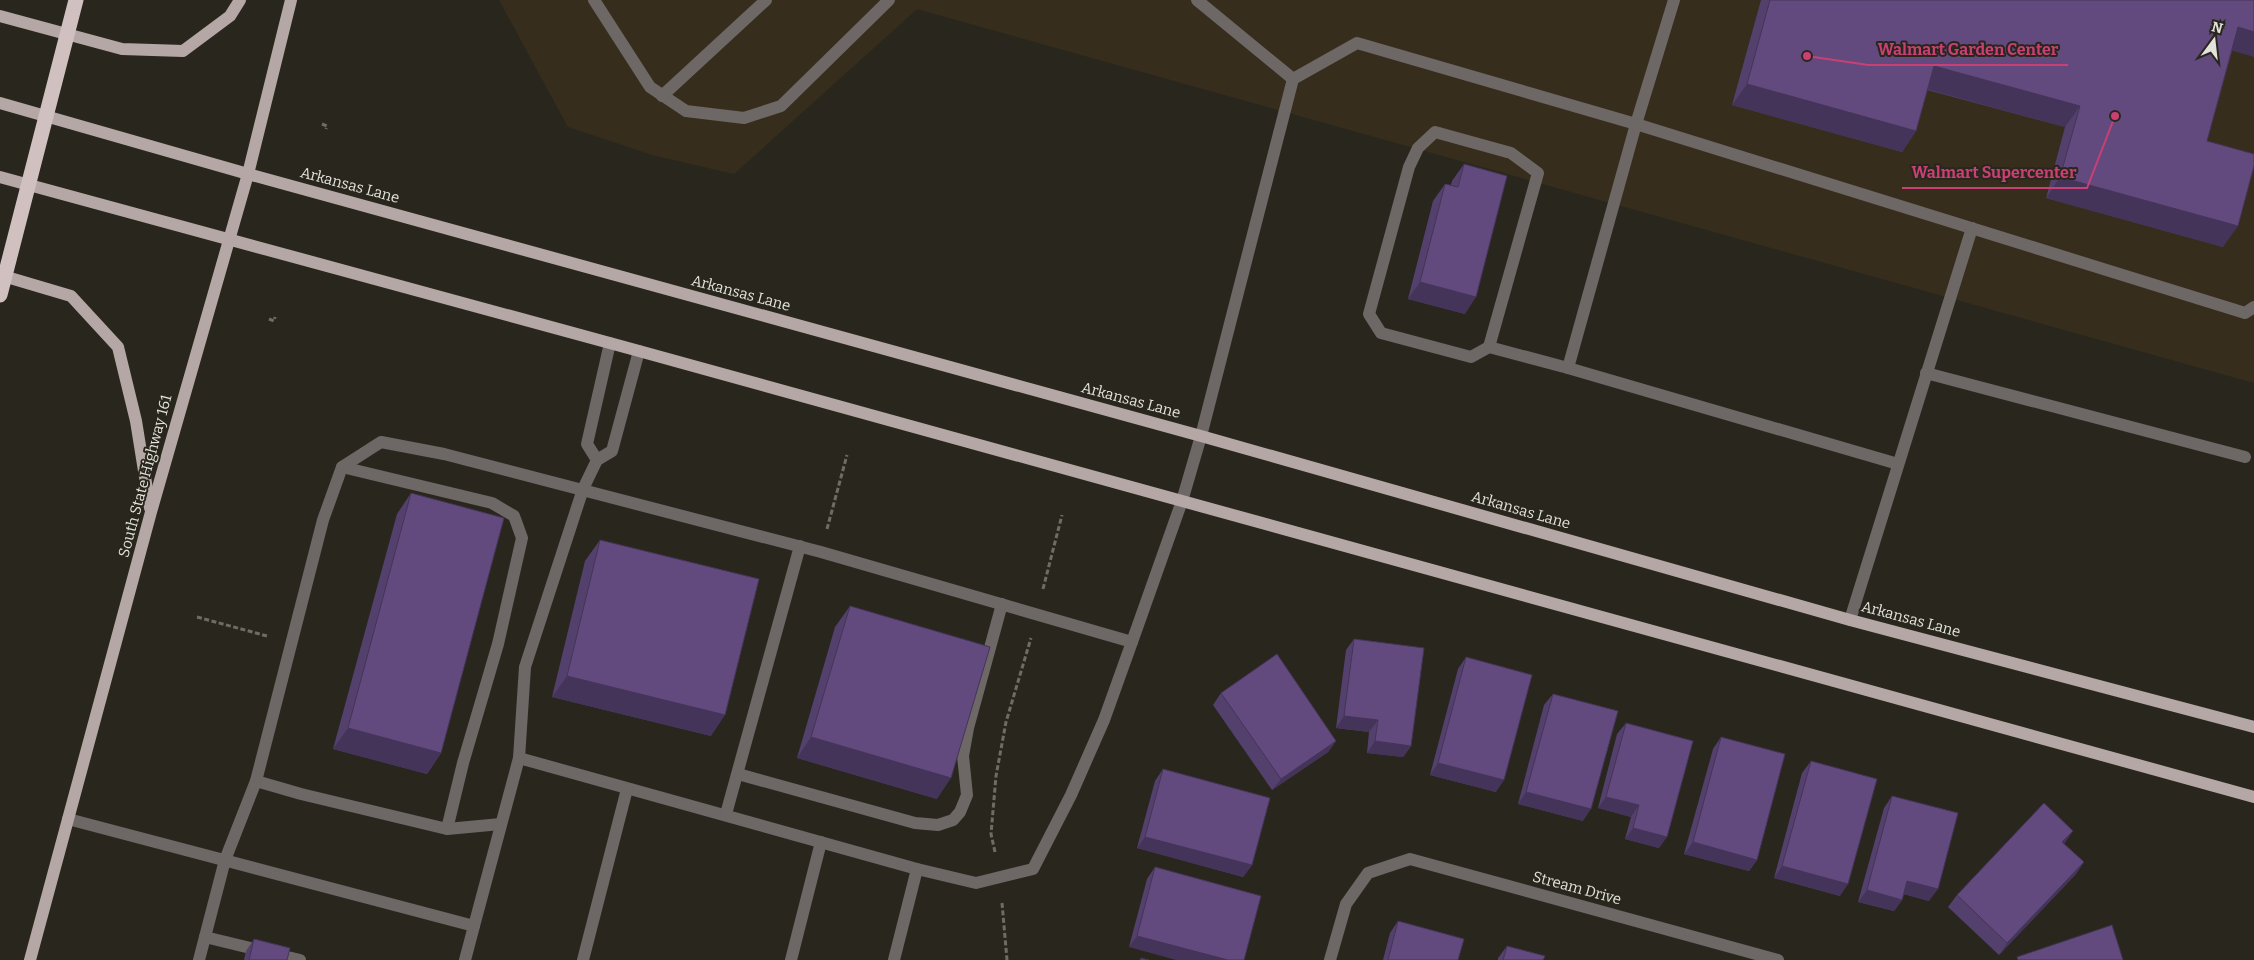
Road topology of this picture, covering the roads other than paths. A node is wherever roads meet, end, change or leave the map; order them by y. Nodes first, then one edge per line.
1 (76, 0) edge
2 (240, 0) edge
3 (291, 0) edge
4 (594, 0) edge
5 (766, 0) edge
6 (889, 0) edge
7 (1197, 0) edge
8 (1674, 0) edge
9 (0, 16) edge
10 (1293, 79) junction
11 (662, 96) junction
12 (0, 103) edge
13 (1636, 124) junction
14 (248, 174) junction
15 (0, 177) edge
16 (1972, 228) junction
17 (228, 238) junction
18 (0, 275) edge
19 (0, 295) edge
20 (2254, 306) edge
21 (610, 343) junction
22 (1490, 347) junction
23 (639, 350) junction
24 (1568, 368) junction
25 (1926, 373) junction
26 (1201, 436) junction
27 (2245, 457) dead end
28 (597, 460) junction
29 (1898, 464) junction
30 (342, 468) junction
31 (583, 489) junction
32 (1182, 501) junction
33 (151, 512) junction
34 (800, 546) junction
35 (1002, 604) junction
36 (1850, 620) junction
37 (1132, 642) junction
38 (2254, 726) edge
39 (519, 758) junction
40 (738, 774) junction
41 (256, 781) junction
42 (628, 789) junction
43 (2254, 797) edge
44 (726, 814) junction
45 (68, 818) junction
46 (501, 824) junction
47 (447, 829) junction
48 (821, 842) junction
49 (225, 860) junction
50 (917, 870) junction
51 (474, 926) junction
52 (205, 937) junction
53 (30, 960) edge
54 (199, 960) edge
55 (300, 960) edge
56 (465, 960) edge
57 (583, 960) edge
58 (791, 960) edge
59 (894, 960) edge
60 (1330, 960) edge
61 (1778, 960) edge

1 - 19 highway, bridge
2 - 9 main road
3 - 14 main road, South State Highway 161
4 - 11 street
5 - 11 street
6 - 11 street
7 - 10 street
8 - 13 street
10 - 13 street
10 - 26 street
12 - 14 main road, Arkansas Lane
13 - 16 street
13 - 24 street
14 - 17 main road, South State Highway 161
14 - 26 main road, Arkansas Lane
15 - 17 main road
16 - 20 street
16 - 25 street
17 - 21 main road
17 - 33 main road, South State Highway 161
18 - 33 main road
21 - 23 main road
21 - 28 street
22 - 22 street
22 - 24 street
23 - 28 street
23 - 32 main road
24 - 29 street
25 - 27 street
25 - 29 street
26 - 32 street
26 - 36 main road, Arkansas Lane
28 - 31 street
29 - 36 street
30 - 31 street
30 - 41 street
30 - 47 street
31 - 34 street
31 - 39 street
32 - 37 street
32 - 43 main road
33 - 45 main road, South State Highway 161
34 - 35 street
34 - 40 street
35 - 37 street
35 - 40 street
36 - 38 main road, Arkansas Lane
37 - 50 street
39 - 42 street
39 - 46 street
40 - 44 street
41 - 47 street
41 - 49 street
42 - 44 street
42 - 57 street
44 - 48 street
45 - 49 street
45 - 53 main road, South State Highway 161
46 - 47 street
46 - 51 street
48 - 50 street
48 - 58 street
49 - 51 street
49 - 52 street
50 - 59 street
51 - 56 street
52 - 54 street
52 - 55 street
60 - 61 street, Stream Drive

